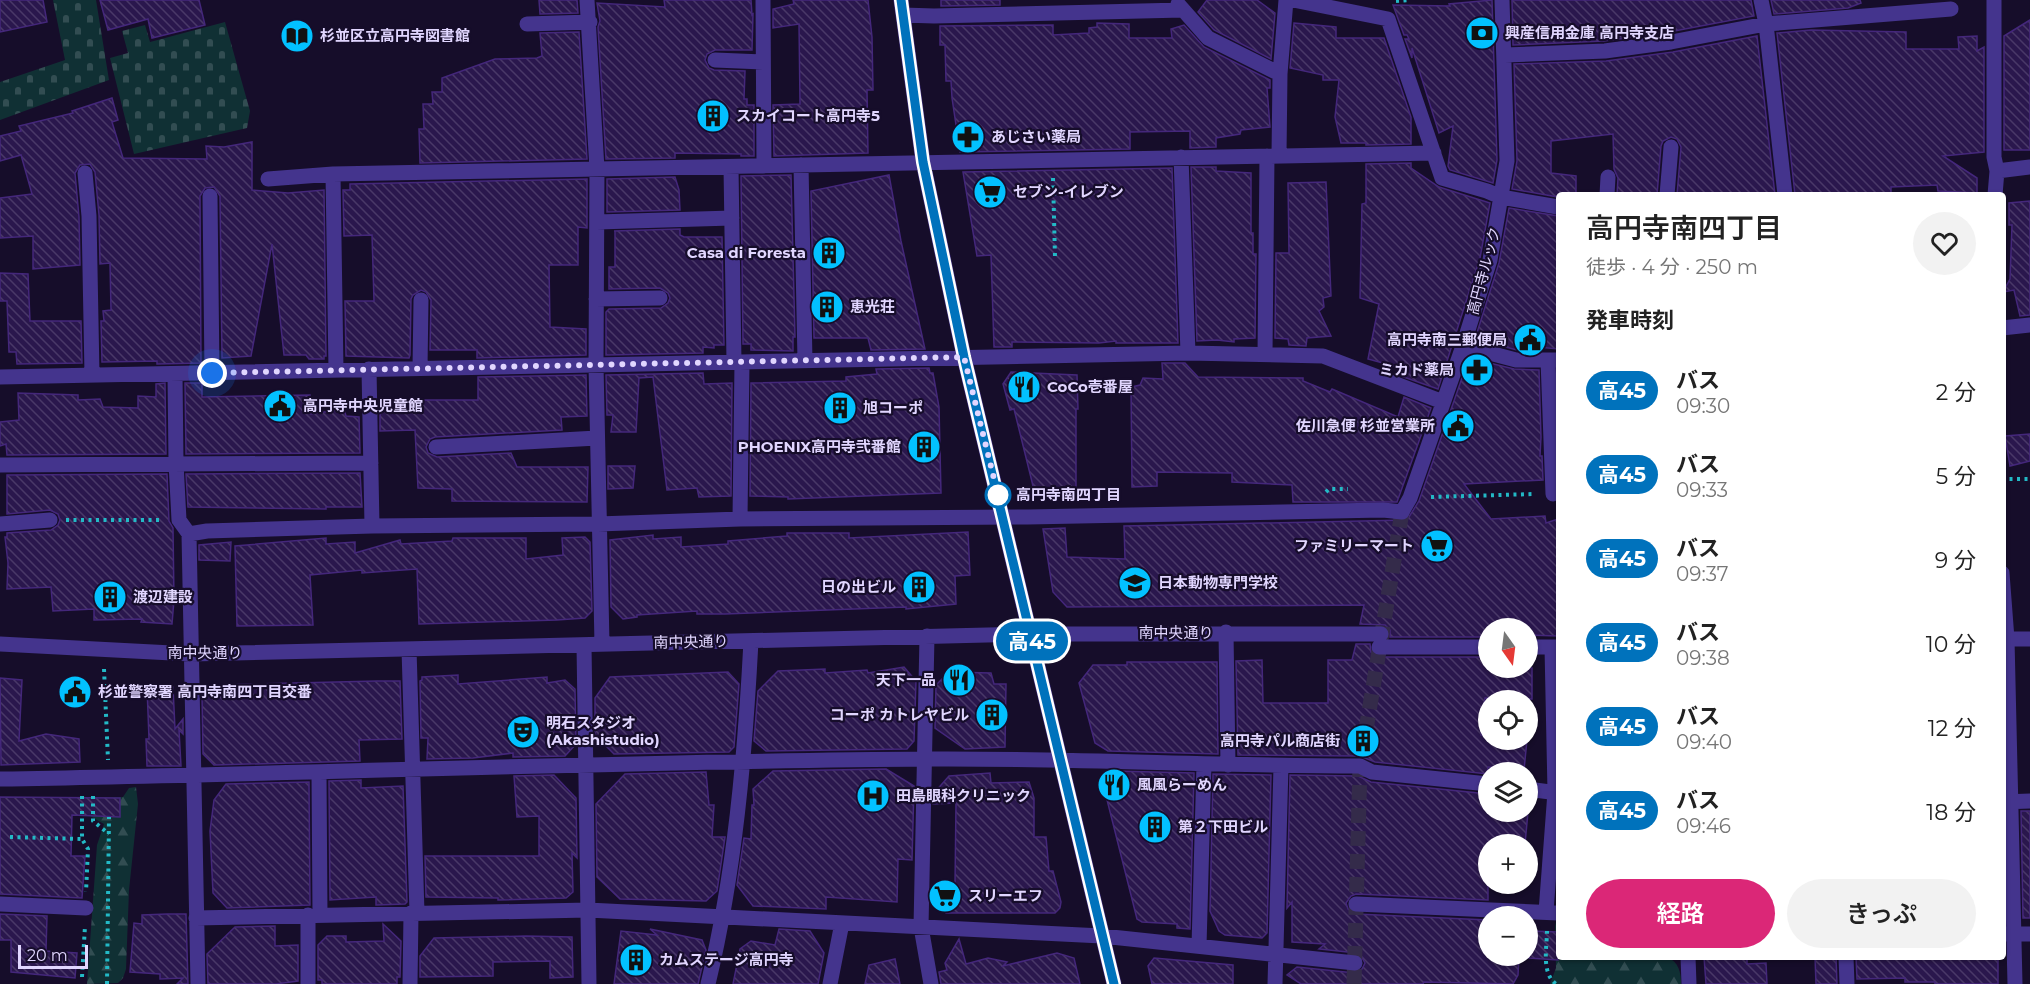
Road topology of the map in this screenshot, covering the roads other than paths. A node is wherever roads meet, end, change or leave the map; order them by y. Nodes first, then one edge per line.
1 (587, 0) edge
2 (763, 0) edge
3 (1286, 0) edge
4 (1293, 0) edge
5 (1502, 0) edge
6 (1761, 0) edge
7 (1994, 0) edge
8 (1179, 5) edge
9 (902, 7) edge
10 (1951, 9) dead end
11 (590, 22) junction
12 (527, 24) dead end
13 (1767, 24) junction
14 (1505, 55) junction
15 (715, 60) dead end
16 (763, 62) junction
17 (1280, 74) junction
18 (1671, 147) dead end
19 (1434, 153) junction
20 (1273, 156) junction
21 (1181, 157) junction
22 (923, 162) junction
23 (801, 165) junction
24 (765, 166) junction
25 (731, 167) junction
26 (2030, 167) edge
27 (597, 169) junction
28 (1997, 171) junction
29 (85, 173) dead end
30 (333, 174) junction
31 (1608, 177) dead end
32 (268, 178) dead end
33 (1607, 192) edge
34 (1667, 192) edge
35 (1785, 192) edge
36 (1995, 192) edge
37 (210, 196) dead end
38 (1501, 197) junction
39 (1556, 207) edge
40 (732, 218) junction
41 (597, 222) junction
42 (660, 298) dead end
43 (596, 299) junction
44 (421, 300) dead end
45 (2030, 325) edge
46 (2006, 328) edge
47 (1463, 346) junction
48 (1188, 353) junction
49 (1265, 354) junction
50 (964, 357) junction
51 (1553, 360) edge
52 (806, 361) junction
53 (738, 362) junction
54 (596, 365) junction
55 (420, 368) junction
56 (369, 369) junction
57 (336, 370) junction
58 (212, 373) junction
59 (175, 374) junction
60 (93, 375) junction
61 (0, 377) edge
62 (1443, 402) junction
63 (597, 438) junction
64 (436, 447) dead end
65 (176, 463) junction
66 (371, 463) junction
67 (0, 465) edge
68 (1553, 494) road end
69 (1004, 517) junction
70 (740, 519) junction
71 (50, 520) dead end
72 (0, 524) edge
73 (598, 524) junction
74 (372, 526) junction
75 (189, 534) junction
76 (1226, 632) junction
77 (1030, 634) junction
78 (927, 636) junction
79 (2006, 639) edge
80 (2030, 639) edge
81 (751, 640) junction
82 (0, 644) edge
83 (602, 644) junction
84 (584, 645) junction
85 (1478, 646) edge
86 (1538, 647) edge
87 (1555, 647) edge
88 (409, 649) junction
89 (191, 654) junction
90 (1556, 720) edge
91 (2006, 720) edge
92 (924, 759) junction
93 (1059, 759) junction
94 (744, 763) junction
95 (586, 764) junction
96 (1204, 764) junction
97 (1228, 765) junction
98 (1281, 766) junction
99 (412, 770) junction
100 (319, 773) junction
101 (194, 776) junction
102 (0, 779) edge
103 (1478, 783) edge
104 (1538, 790) edge
105 (1556, 793) edge
106 (2030, 801) edge
107 (2007, 802) edge
108 (1556, 817) edge
109 (0, 904) edge
110 (1356, 904) dead end
111 (86, 908) road end
112 (588, 910) junction
113 (1552, 912) edge
114 (414, 913) junction
115 (314, 915) junction
116 (723, 917) junction
117 (196, 918) junction
118 (842, 923) junction
119 (921, 927) junction
120 (2008, 934) edge
121 (2030, 934) edge
122 (1102, 936) junction
123 (1199, 946) junction
124 (1276, 955) junction
125 (1688, 960) edge
126 (1846, 960) edge
127 (1355, 963) dead end
128 (198, 984) edge
129 (308, 984) edge
130 (410, 984) edge
131 (589, 984) edge
132 (708, 984) edge
133 (830, 984) edge
134 (931, 984) edge
135 (1114, 984) edge
136 (1275, 984) edge
137 (1689, 984) edge
138 (1847, 984) edge
139 (2015, 984) edge

1 - 11 street
2 - 16 street
3 - 17 street
4 - 19 street
5 - 14 street, 高円寺ルック
6 - 13 street
7 - 28 street
8 - 9 street
8 - 17 street
9 - 22 street
10 - 13 street
11 - 12 street
11 - 27 street
13 - 14 street
13 - 35 street
14 - 38 street, 高円寺ルック
15 - 16 street
16 - 24 street
17 - 20 street
18 - 34 street
19 - 20 street
19 - 38 street
20 - 21 street
20 - 49 street
21 - 22 street
21 - 48 street
22 - 23 street
22 - 50 street
23 - 24 street
23 - 52 street
24 - 25 street
25 - 27 street
25 - 40 street
26 - 28 street
27 - 30 street
27 - 41 street
28 - 36 street
29 - 60 street
30 - 32 street
30 - 57 street
31 - 33 street
37 - 58 street
38 - 39 street
38 - 47 street, 高円寺ルック
40 - 41 street
40 - 53 street
41 - 43 street
42 - 43 street
43 - 54 street
44 - 55 street
45 - 46 street
47 - 51 street
47 - 62 street, 高円寺ルック
48 - 49 street
48 - 50 street
49 - 62 street
50 - 52 street
50 - 69 street
51 - 68 street
52 - 53 street
53 - 54 street
53 - 70 street
54 - 55 street
54 - 63 street
55 - 56 street
56 - 57 street
56 - 66 street
57 - 58 street
58 - 59 street
59 - 60 street
59 - 65 street
60 - 61 street
62 - 69 street, 高円寺ルック
63 - 64 street
63 - 73 street
65 - 66 street
65 - 67 street
65 - 75 street
66 - 74 street
69 - 70 street
69 - 77 street
70 - 73 street
71 - 72 street
73 - 74 street
73 - 83 street
74 - 75 street
75 - 89 street
76 - 77 street, 南中央通り
76 - 85 street, 南中央通り
76 - 97 street
77 - 78 street, 南中央通り
77 - 93 street
78 - 81 street, 南中央通り
78 - 92 street
79 - 80 street
81 - 83 street, 南中央通り
81 - 94 street
82 - 89 street, 南中央通り
83 - 84 street, 南中央通り
84 - 88 street, 南中央通り
84 - 95 street
86 - 87 street
87 - 90 street
88 - 89 street, 南中央通り
88 - 99 street
89 - 101 street
91 - 107 street
92 - 93 street
92 - 94 street
92 - 119 street
93 - 96 street
93 - 122 street
94 - 95 street
94 - 116 street
95 - 99 street
95 - 112 street
96 - 97 street
96 - 123 street
97 - 98 street
98 - 103 street
98 - 124 street
99 - 100 street
99 - 114 street
100 - 101 street
100 - 115 street
101 - 102 street
101 - 117 street
104 - 105 street
106 - 107 street
107 - 120 street
108 - 113 street
109 - 111 street
110 - 113 street
112 - 114 street
112 - 116 street
112 - 131 street
114 - 115 street
114 - 130 street
115 - 117 street
115 - 129 street
116 - 118 street
116 - 132 street
117 - 128 street
118 - 119 street
118 - 133 street
119 - 122 street
119 - 134 street
120 - 121 street
120 - 139 street
122 - 123 street
122 - 135 street
123 - 124 street
124 - 127 street
124 - 136 street
125 - 137 street
126 - 138 street

